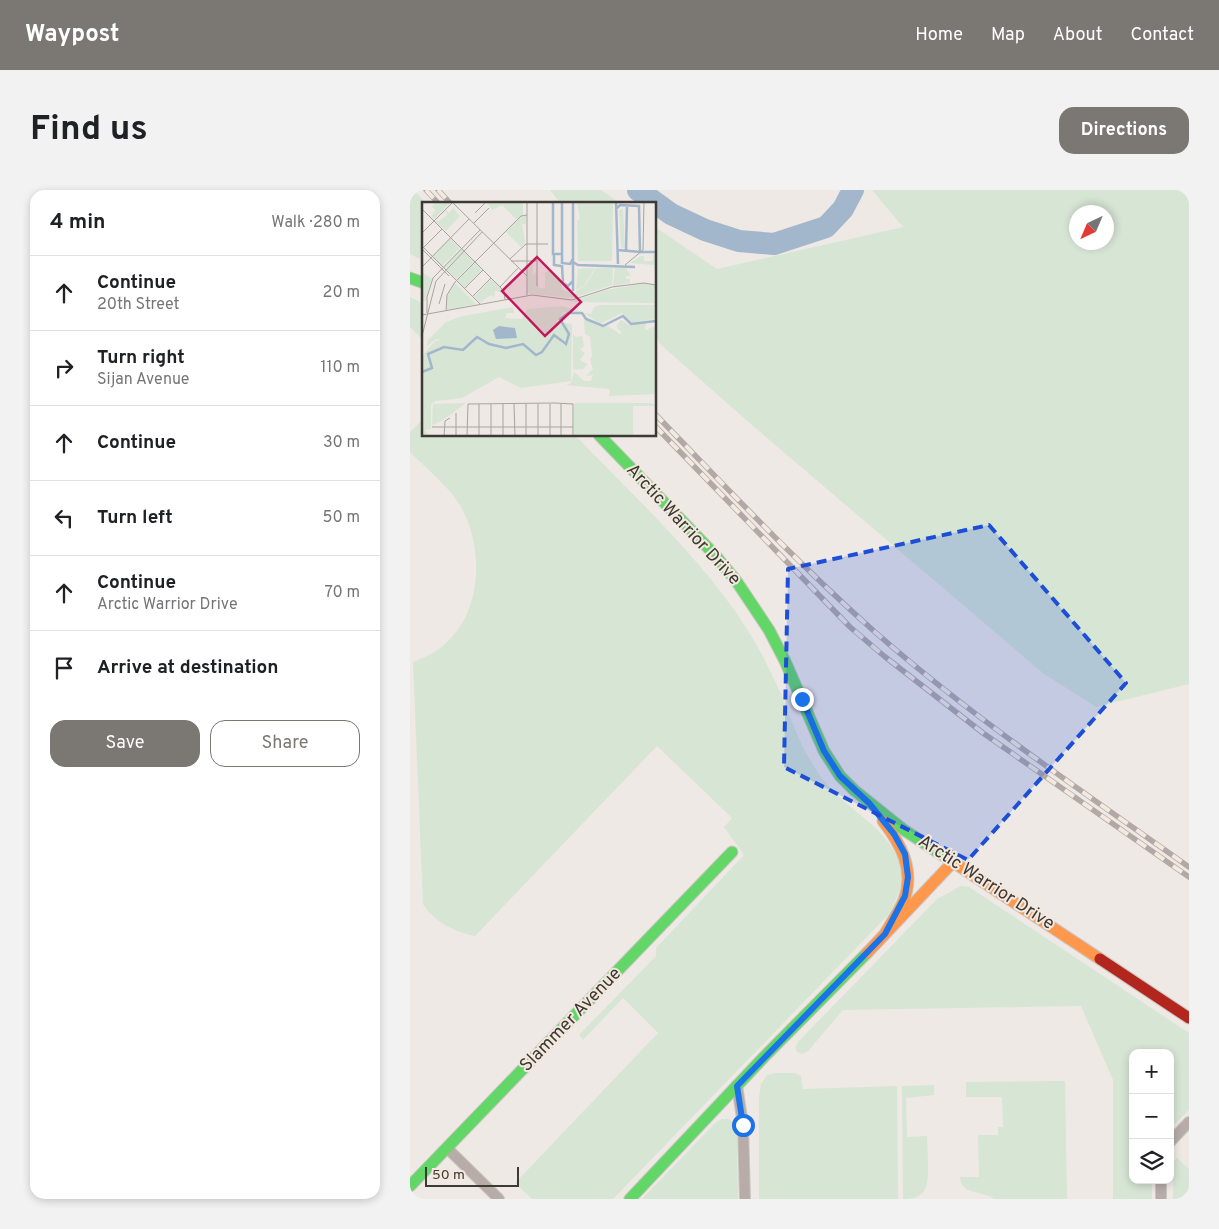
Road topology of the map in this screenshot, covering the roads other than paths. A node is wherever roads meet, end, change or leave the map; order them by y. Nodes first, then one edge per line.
1 (410, 278) edge
2 (422, 282) edge
3 (600, 436) edge
4 (869, 803) junction
5 (732, 852) dead end
6 (953, 862) junction
7 (885, 934) junction
8 (1189, 1018) edge
9 (737, 1086) junction
10 (1189, 1122) edge
11 (1173, 1139) edge
12 (447, 1148) junction
13 (1161, 1184) edge
14 (410, 1186) edge
15 (499, 1199) edge
16 (630, 1199) edge
17 (745, 1199) edge
18 (1161, 1199) edge

1 - 2 main road
3 - 4 main road, Arctic Warrior Drive
4 - 6 main road, Arctic Warrior Drive
4 - 7 main road
5 - 12 main road, Slammer Avenue
6 - 7 main road
6 - 8 main road, Arctic Warrior Drive
7 - 9 main road
9 - 16 main road
9 - 17 street
10 - 11 street
12 - 14 main road, Slammer Avenue
12 - 15 street
13 - 18 street

